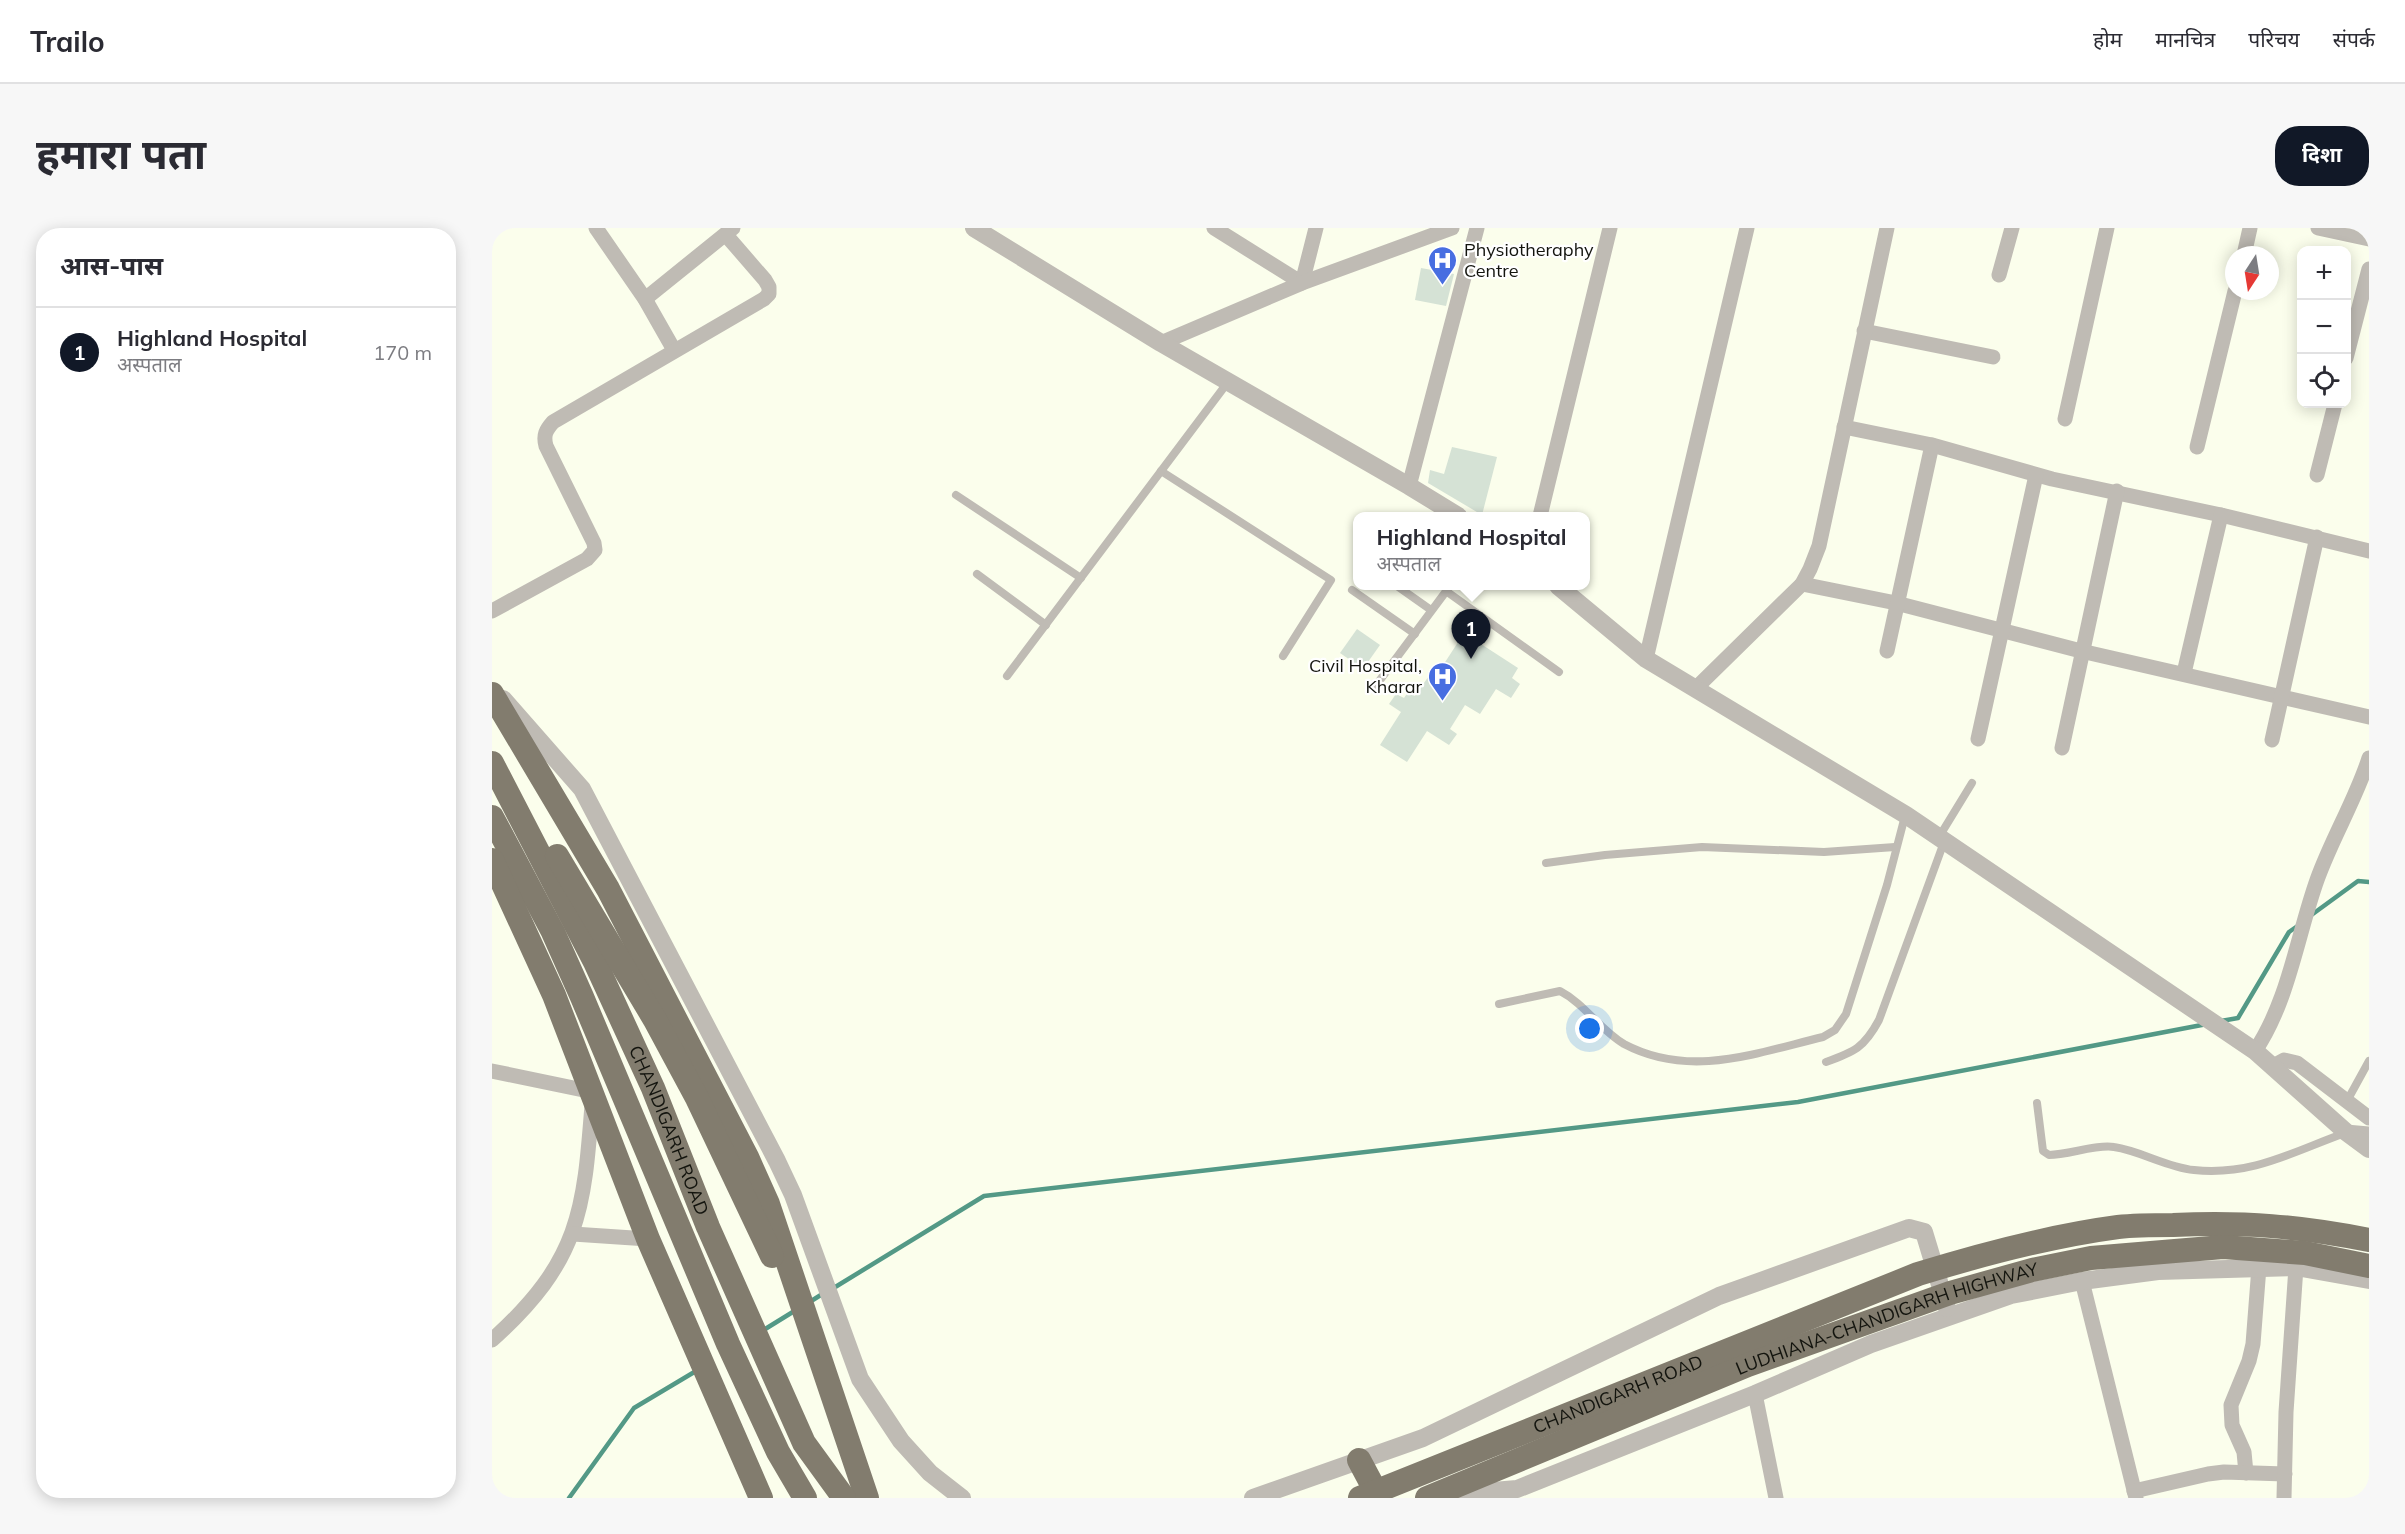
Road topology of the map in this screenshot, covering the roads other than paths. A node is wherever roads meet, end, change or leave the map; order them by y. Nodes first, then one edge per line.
1 (596, 228) edge
2 (974, 228) edge
3 (1214, 228) edge
4 (1316, 228) edge
5 (1477, 228) edge
6 (1610, 228) edge
7 (1748, 228) edge
8 (1887, 228) edge
9 (2012, 228) edge
10 (2107, 228) edge
11 (2250, 228) edge
12 (2318, 228) edge
13 (1446, 229) edge
14 (729, 231) edge
15 (2369, 239) edge
16 (2246, 246) edge
17 (2369, 269) edge
18 (1999, 275) dead end
19 (1302, 283) junction
20 (645, 299) junction
21 (2233, 300) edge
22 (1864, 331) junction
23 (1161, 344) junction
24 (674, 350) junction
25 (2347, 354) edge
26 (1994, 357) dead end
27 (1229, 381) junction
28 (2334, 408) edge
29 (2065, 419) dead end
30 (1844, 427) junction
31 (1932, 445) junction
32 (2196, 447) dead end
33 (1161, 471) junction
34 (2036, 475) junction
35 (2317, 475) dead end
36 (1409, 486) junction
37 (2116, 491) junction
38 (956, 495) dead end
39 (1451, 512) edge
40 (1541, 512) edge
41 (2221, 515) junction
42 (2317, 537) junction
43 (2369, 550) edge
44 (977, 574) dead end
45 (1081, 578) junction
46 (1802, 584) junction
47 (1352, 590) dead end
48 (1403, 590) edge
49 (1446, 590) edge
50 (1451, 590) edge
51 (1564, 590) edge
52 (1896, 603) junction
53 (1431, 610) junction
54 (492, 611) edge
55 (1046, 625) junction
56 (2002, 630) junction
57 (1415, 634) junction
58 (1887, 651) dead end
59 (2082, 651) junction
60 (1282, 656) dead end
61 (1646, 659) junction
62 (1559, 672) dead end
63 (2184, 673) junction
64 (1007, 676) dead end
65 (492, 686) edge
66 (1374, 688) dead end
67 (1696, 688) junction
68 (492, 694) edge
69 (2281, 695) junction
70 (2369, 717) edge
71 (1978, 740) dead end
72 (2272, 740) dead end
73 (2062, 748) dead end
74 (2369, 758) edge
75 (492, 761) edge
76 (1972, 783) dead end
77 (1906, 815) junction
78 (492, 817) edge
79 (1942, 839) junction
80 (1895, 848) junction
81 (492, 860) edge
82 (1546, 863) dead end
83 (1499, 1004) dead end
84 (2255, 1051) junction
85 (2369, 1061) edge
86 (1826, 1062) dead end
87 (2273, 1066) junction
88 (492, 1071) edge
89 (593, 1092) junction
90 (2348, 1101) junction
91 (2037, 1103) dead end
92 (2369, 1118) edge
93 (2346, 1132) junction
94 (2369, 1134) edge
95 (2369, 1149) edge
96 (573, 1234) junction
97 (2369, 1240) edge
98 (653, 1249) junction
99 (2369, 1266) edge
100 (2259, 1267) junction
101 (2296, 1267) junction
102 (2369, 1280) edge
103 (2082, 1281) junction
104 (1944, 1302) junction
105 (812, 1335) junction
106 (492, 1340) edge
107 (1755, 1394) junction
108 (779, 1455) junction
109 (1359, 1460) junction
110 (747, 1469) junction
111 (2246, 1473) junction
112 (2285, 1474) junction
113 (1368, 1495) edge
114 (2135, 1495) edge
115 (1428, 1497) edge
116 (761, 1498) edge
117 (805, 1498) edge
118 (844, 1498) edge
119 (867, 1498) edge
120 (962, 1498) edge
121 (1253, 1498) edge
122 (1776, 1498) edge
123 (2284, 1498) edge

1 - 20 street
2 - 23 street
3 - 19 street
4 - 19 street
5 - 36 street
6 - 40 street
7 - 61 street
8 - 22 street
9 - 18 street
10 - 29 street
11 - 16 street
12 - 15 street
13 - 19 street
14 - 20 street
14 - 24 street
17 - 25 street
19 - 23 street
20 - 24 street
21 - 32 street
22 - 26 street
22 - 30 street
23 - 27 street
24 - 54 street
27 - 33 lane
27 - 36 street
28 - 35 street
30 - 31 street
30 - 46 street
31 - 34 street
31 - 52 street
33 - 45 lane
33 - 60 lane
34 - 37 street
34 - 56 street
36 - 39 street
37 - 41 street
37 - 59 street
38 - 45 lane
41 - 42 street
41 - 63 street
42 - 43 street
42 - 69 street
44 - 55 lane
45 - 55 lane
46 - 52 street
46 - 67 street
47 - 57 lane
48 - 53 lane
49 - 53 lane
50 - 62 lane
51 - 61 street
52 - 56 street
52 - 58 street
53 - 57 lane
55 - 64 lane
56 - 59 street
56 - 71 street
57 - 66 lane
59 - 63 street
59 - 73 street
61 - 67 street
63 - 69 street
65 - 120 street
67 - 77 street
68 - 105 highway
69 - 70 street
69 - 72 street
74 - 84 street
75 - 105 highway
75 - 118 highway, CHANDIGARH ROAD
76 - 79 lane
77 - 79 street
77 - 80 lane
78 - 108 highway, CHANDIGARH ROAD
79 - 84 street
79 - 86 lane
80 - 82 lane
80 - 83 lane
81 - 89 highway
84 - 87 street
85 - 90 lane
87 - 90 street
87 - 93 street
88 - 89 street
89 - 96 street
89 - 98 highway
90 - 92 street
91 - 93 lane
93 - 94 street
93 - 95 street
96 - 98 street
96 - 106 street
97 - 113 highway, CHANDIGARH ROAD
98 - 110 highway
99 - 104 highway, LUDHIANA-CHANDIGARH HIGHWAY
100 - 101 street
100 - 103 street
100 - 111 street
101 - 102 street
101 - 112 street
103 - 104 street
103 - 114 street
104 - 107 street
104 - 109 street
104 - 115 highway, LUDHIANA-CHANDIGARH HIGHWAY
105 - 119 highway
107 - 115 street
107 - 122 street
108 - 110 highway
108 - 117 highway, CHANDIGARH ROAD
109 - 113 highway
109 - 121 street
110 - 116 highway
111 - 112 street
111 - 114 street
112 - 123 street

